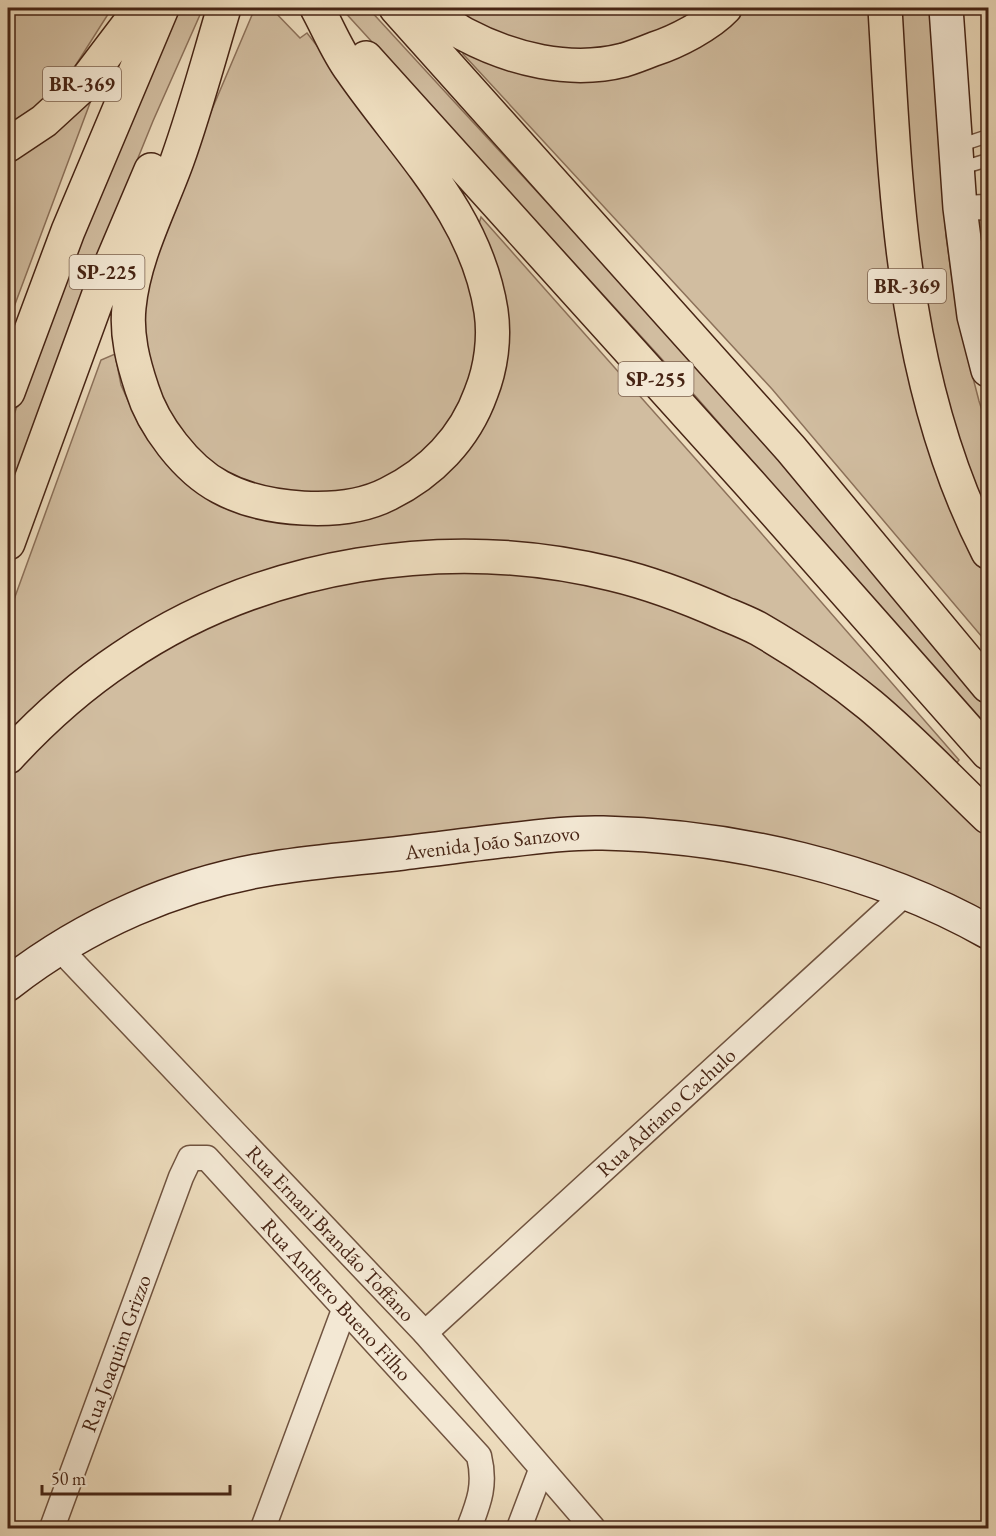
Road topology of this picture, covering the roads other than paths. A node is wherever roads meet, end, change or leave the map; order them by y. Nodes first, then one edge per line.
1 (141, 8) edge
2 (162, 8) edge
3 (223, 8) edge
4 (319, 8) edge
5 (396, 8) edge
6 (426, 8) edge
7 (725, 8) edge
8 (885, 8) edge
9 (946, 8) edge
10 (988, 136) edge
11 (8, 145) edge
12 (956, 158) junction
13 (988, 160) edge
14 (974, 207) edge
15 (988, 370) edge
16 (8, 392) edge
17 (8, 543) edge
18 (988, 552) edge
19 (988, 686) edge
20 (988, 753) edge
21 (8, 757) edge
22 (988, 817) edge
23 (907, 892) junction
24 (988, 932) edge
25 (59, 948) junction
26 (8, 984) edge
27 (181, 1178) joint
28 (344, 1310) junction
29 (424, 1333) junction
30 (541, 1470) junction
31 (52, 1528) edge
32 (263, 1528) edge
33 (469, 1528) edge
34 (519, 1528) edge
35 (593, 1528) edge

1 - 11 highway, BR-369
2 - 16 highway, SP-225
3 - 4 highway
3 - 17 highway, SP-225
4 - 20 highway, SP-255
5 - 19 highway, SP-255
6 - 7 highway
8 - 18 highway, BR-369
9 - 12 main road
10 - 12 lane
12 - 13 lane
12 - 14 main road
14 - 15 main road
21 - 22 highway
23 - 24 main road, Avenida João Sanzovo
23 - 25 main road, Avenida João Sanzovo
23 - 29 street, Rua Adriano Cachulo
25 - 26 main road, Avenida João Sanzovo
25 - 29 street, Rua Ernani Brandão Toffano
27 - 28 street, Rua Anthero Bueno Filho
27 - 31 street, Rua Joaquim Grizzo
28 - 32 street
28 - 33 street, Rua Anthero Bueno Filho
29 - 30 street, Rua Ernani Brandão Toffano
30 - 34 street
30 - 35 street, Rua Ernani Brandão Toffano

